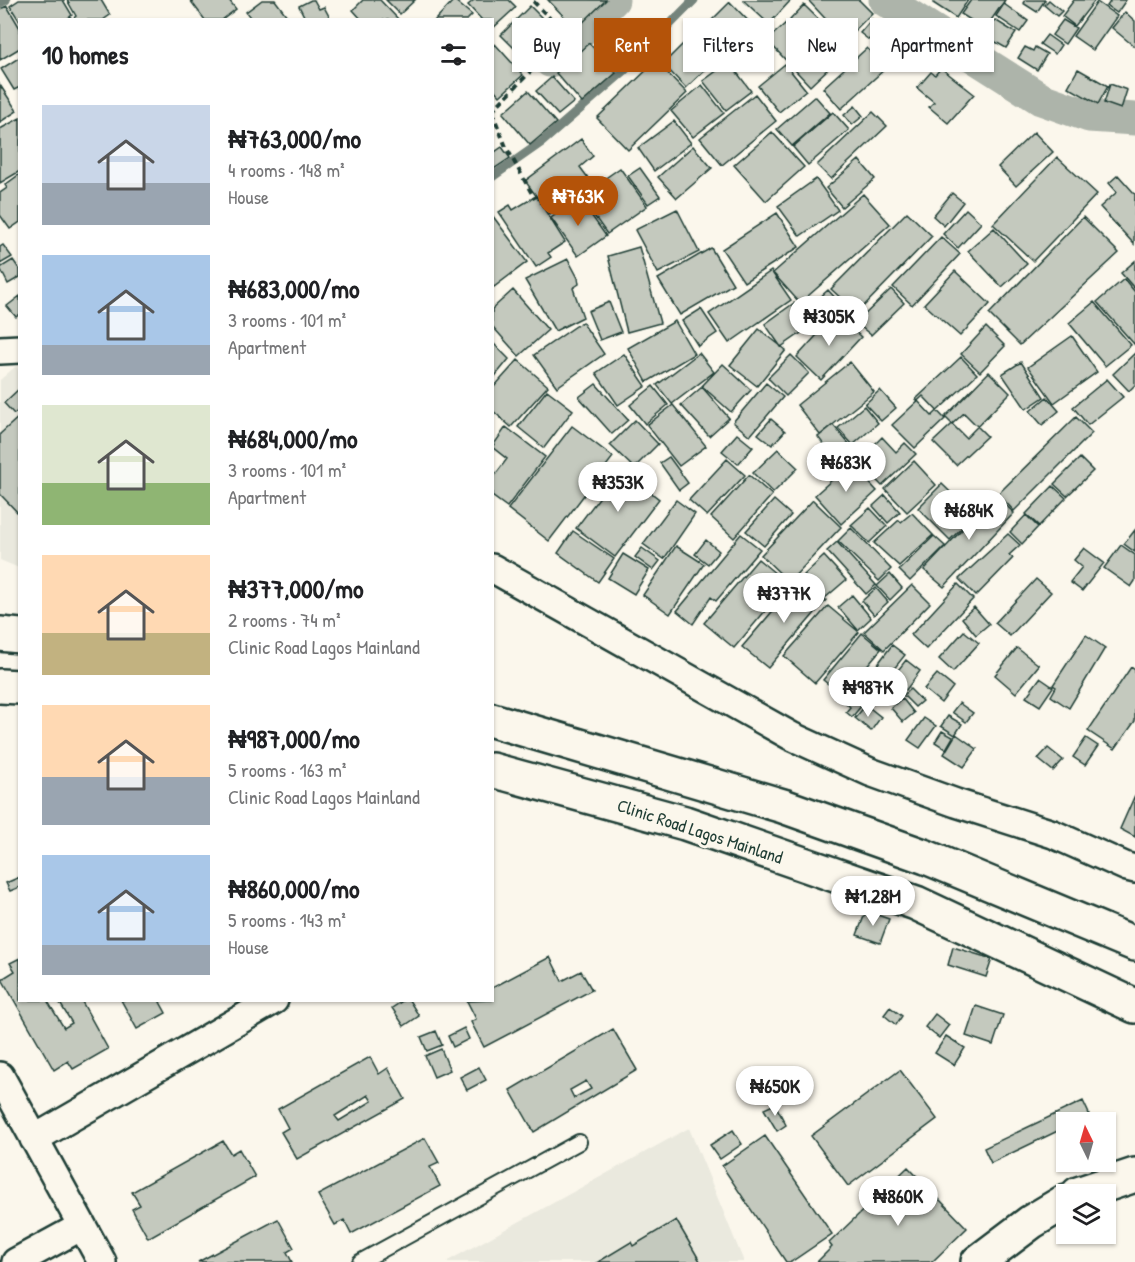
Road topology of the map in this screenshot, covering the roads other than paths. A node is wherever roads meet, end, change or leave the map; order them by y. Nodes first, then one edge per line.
1 (18, 349) edge
2 (0, 350) edge
3 (494, 569) edge
4 (0, 634) edge
5 (18, 636) edge
6 (0, 686) edge
7 (18, 687) edge
8 (494, 721) edge
9 (494, 771) edge
10 (1135, 868) edge
11 (1135, 944) edge
12 (271, 1002) edge
13 (1135, 1006) edge
14 (0, 1076) edge
15 (34, 1139) junction
16 (579, 1142) dead end
17 (1135, 1175) edge
18 (1108, 1184) edge
19 (1056, 1207) edge
20 (82, 1226) junction
21 (16, 1262) edge
22 (102, 1262) edge
23 (360, 1262) edge
24 (978, 1262) edge

1 - 2 street
3 - 10 street
4 - 5 main road
6 - 7 main road
8 - 11 main road
9 - 13 main road, Clinic Road Lagos Mainland
12 - 15 street
14 - 15 street
15 - 20 street
16 - 23 lane
17 - 18 main road
19 - 24 main road
20 - 21 street
20 - 22 street

